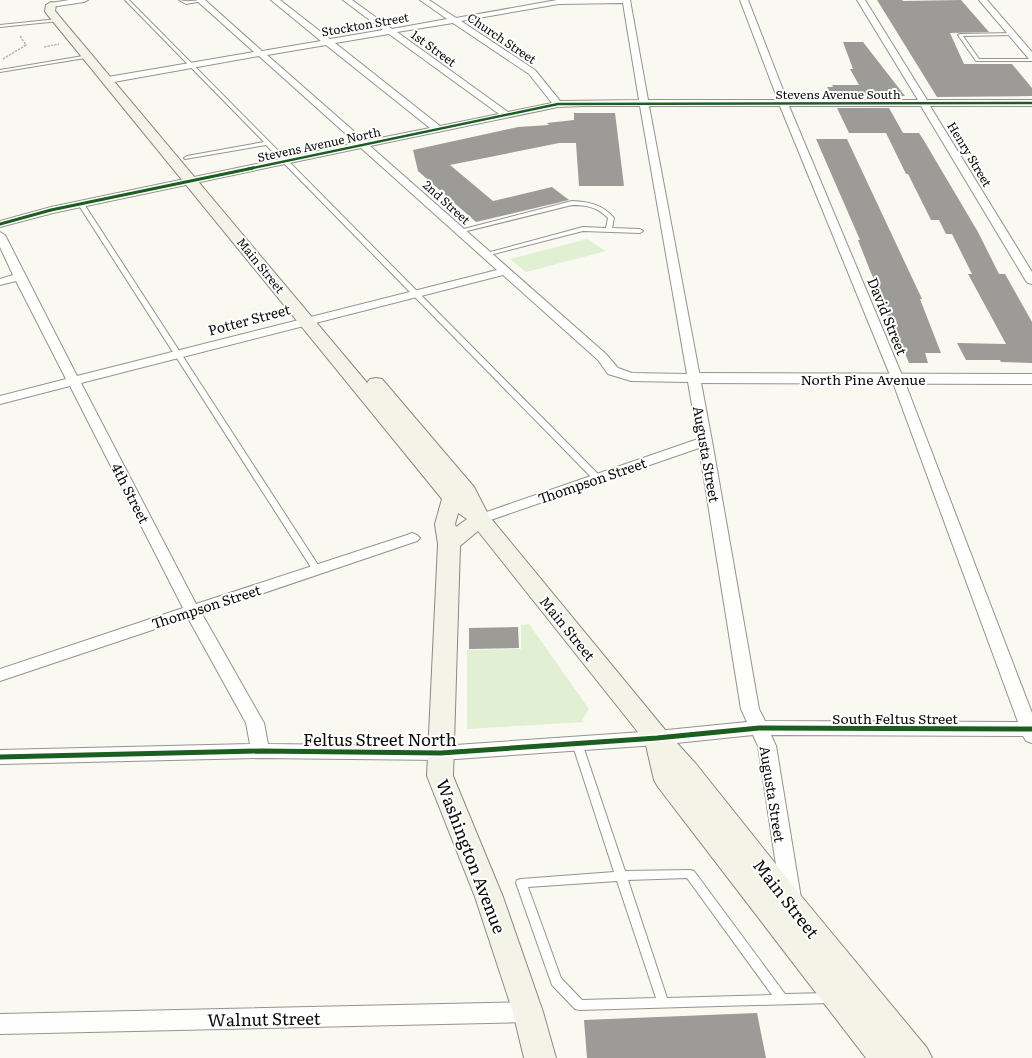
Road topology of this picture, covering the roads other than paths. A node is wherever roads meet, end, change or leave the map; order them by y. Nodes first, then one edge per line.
1 (84, 0) edge
2 (181, 0) edge
3 (201, 0) edge
4 (275, 0) edge
5 (347, 0) edge
6 (424, 0) edge
7 (571, 0) edge
8 (626, 0) edge
9 (744, 0) edge
10 (861, 0) edge
11 (983, 0) edge
12 (129, 1) edge
13 (49, 2) edge
14 (58, 20) junction
15 (455, 20) junction
16 (0, 26) edge
17 (391, 32) junction
18 (1012, 34) junction
19 (329, 42) junction
20 (261, 54) junction
21 (89, 56) junction
22 (1032, 59) edge
23 (192, 65) junction
24 (0, 71) edge
25 (114, 79) junction
26 (644, 103) junction
27 (1032, 103) edge
28 (558, 104) junction
29 (784, 104) junction
30 (924, 104) junction
31 (507, 115) junction
32 (439, 130) junction
33 (267, 143) junction
34 (364, 145) junction
35 (187, 158) junction
36 (285, 162) junction
37 (198, 180) junction
38 (81, 204) junction
39 (0, 224) edge
40 (609, 230) junction
41 (460, 231) junction
42 (640, 231) dead end
43 (0, 235) edge
44 (486, 254) junction
45 (506, 271) junction
46 (20, 277) junction
47 (1032, 280) edge
48 (0, 282) edge
49 (414, 293) junction
50 (313, 319) junction
51 (179, 354) junction
52 (694, 378) junction
53 (1032, 379) edge
54 (898, 380) junction
55 (74, 381) junction
56 (0, 400) edge
57 (705, 441) junction
58 (597, 478) junction
59 (452, 498) junction
60 (480, 519) junction
61 (412, 538) dead end
62 (449, 544) junction
63 (317, 570) junction
64 (192, 611) junction
65 (0, 675) edge
66 (759, 728) junction
67 (1031, 732) edge
68 (657, 738) junction
69 (577, 743) junction
70 (260, 751) junction
71 (440, 752) junction
72 (0, 757) edge
73 (621, 876) junction
74 (792, 906) junction
75 (837, 998) junction
76 (783, 1000) junction
77 (663, 1003) junction
78 (528, 1012) junction
79 (0, 1024) edge
80 (540, 1058) edge
81 (885, 1058) edge
82 (916, 1058) edge

1 - 13 street
2 - 3 lane
3 - 20 street, 2nd Street
4 - 19 street
5 - 17 street, 1st Street
6 - 15 street, Church Street
7 - 8 street, Stockton Street
7 - 15 street, Stockton Street
8 - 26 street, Augusta Street
9 - 29 street, David Street
10 - 30 street, Henry Street
11 - 18 street
12 - 23 lane
13 - 14 main road, Main Street
13 - 25 main road, Main Street
14 - 16 lane
14 - 21 main road, Main Street
15 - 17 street, Stockton Street
15 - 28 street, Church Street
17 - 19 street, Stockton Street
17 - 31 street, 1st Street
18 - 22 street
18 - 22 lane
19 - 20 street, Stockton Street
19 - 32 street
20 - 23 street, Stockton Street
20 - 34 street, 2nd Street
21 - 24 lane
21 - 25 main road, Main Street
23 - 25 street, Stockton Street
23 - 33 lane
25 - 35 main road, Main Street
25 - 37 main road, Main Street
26 - 28 street, Stevens Avenue North
26 - 29 street, Stevens Avenue South
26 - 52 street, Augusta Street
27 - 30 street, Stevens Avenue South
28 - 31 street, Stevens Avenue North
29 - 30 street, Stevens Avenue South
29 - 54 street, David Street
30 - 47 street, Henry Street
31 - 32 street, Stevens Avenue North
32 - 34 street, Stevens Avenue North
33 - 35 lane
33 - 36 lane
34 - 36 street, Stevens Avenue North
34 - 41 street, 2nd Street
35 - 37 main road, Main Street
36 - 37 street, Stevens Avenue North
36 - 49 lane
37 - 38 street, Stevens Avenue North
37 - 50 main road, Main Street
38 - 39 street, Stevens Avenue North
38 - 51 lane
40 - 41 lane
40 - 42 lane
40 - 44 lane
41 - 44 street, 2nd Street
43 - 46 street, 4th Street
44 - 45 street, 2nd Street
45 - 49 street, Potter Street
45 - 52 street, 2nd Street
46 - 48 street
46 - 55 street, 4th Street
49 - 50 street, Potter Street
49 - 58 lane
50 - 51 street, Potter Street
50 - 59 main road, Main Street
50 - 60 main road, Main Street
51 - 55 street, Potter Street
51 - 63 lane
52 - 54 street, North Pine Avenue
52 - 57 street, Augusta Street
53 - 54 street, North Pine Avenue
54 - 67 street, David Street
55 - 56 street, Potter Street
55 - 64 street, 4th Street
57 - 58 street, Thompson Street
57 - 66 street, Augusta Street
58 - 60 street, Thompson Street
59 - 60 main road, Main Street
59 - 62 main road, Washington Avenue
60 - 62 main road
60 - 68 main road, Main Street
61 - 63 street, Thompson Street
62 - 71 main road, Washington Avenue
63 - 64 street, Thompson Street
64 - 65 street, Thompson Street
64 - 70 street, 4th Street
66 - 67 street, South Feltus Street
66 - 68 street, Feltus Street North
66 - 74 street, Augusta Street
68 - 69 street, Feltus Street North
68 - 74 main road, Main Street
68 - 75 main road, Main Street
69 - 71 street, Feltus Street North
69 - 73 lane
70 - 71 street, Feltus Street North
70 - 72 street, Feltus Street North
71 - 78 main road, Washington Avenue
73 - 76 lane
73 - 77 lane
73 - 77 lane
74 - 82 main road, Main Street
75 - 76 lane
75 - 81 main road, Main Street
76 - 77 lane
78 - 79 street, Walnut Street
78 - 80 main road, Washington Avenue

